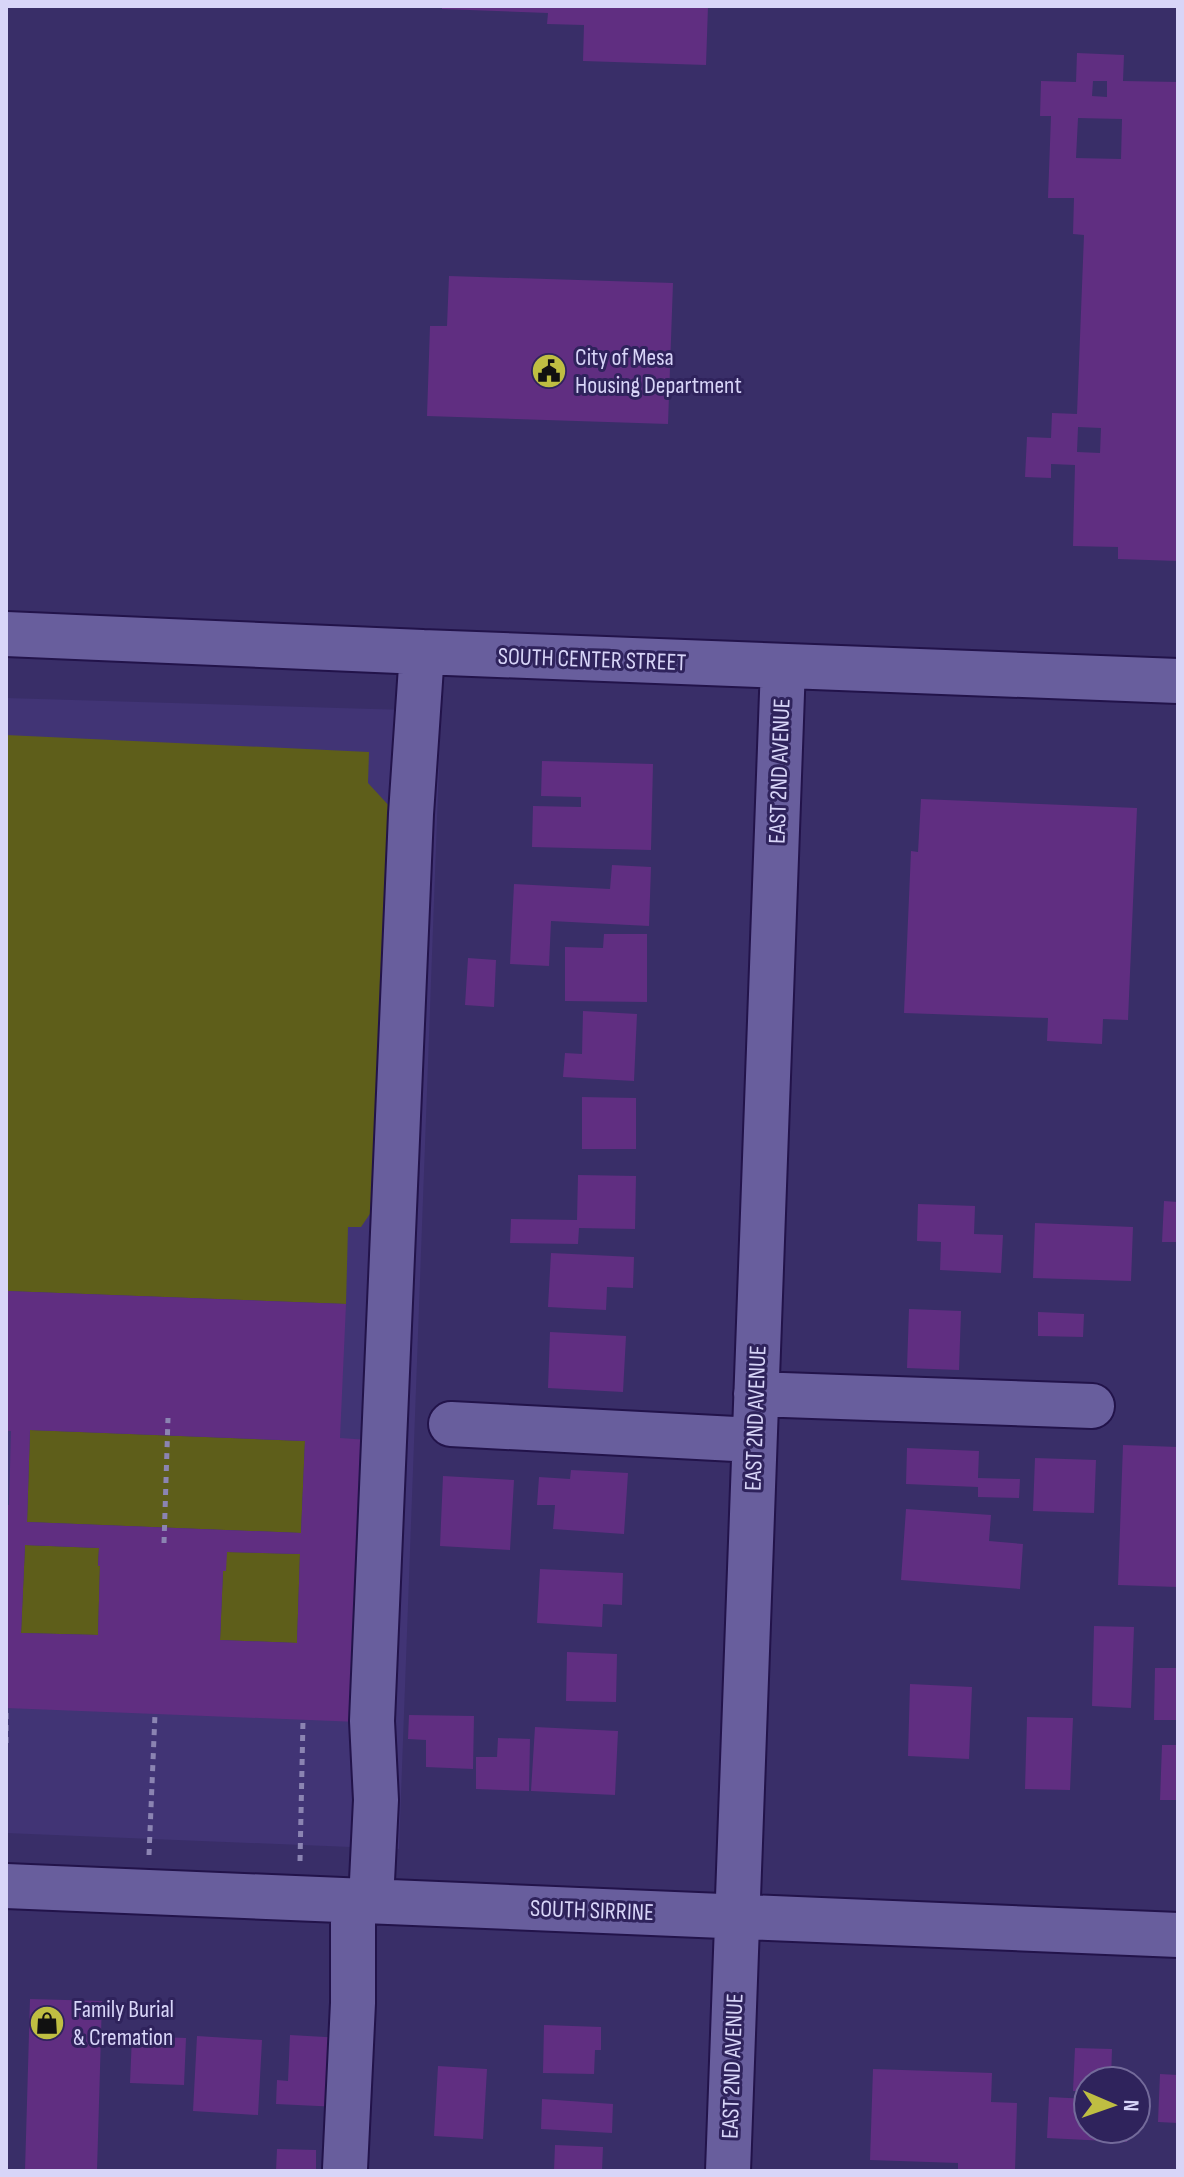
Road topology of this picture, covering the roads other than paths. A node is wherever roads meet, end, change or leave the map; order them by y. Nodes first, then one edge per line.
1 (6, 634) edge
2 (422, 652) junction
3 (783, 666) junction
4 (1178, 681) edge
5 (756, 1394) junction
6 (1092, 1406) dead end
7 (451, 1424) dead end
8 (754, 1440) junction
9 (6, 1886) edge
10 (362, 1901) junction
11 (737, 1917) junction
12 (1178, 1935) edge
13 (345, 2169) edge
14 (728, 2171) edge

1 - 2 street, SOUTH CENTER STREET
2 - 3 street, SOUTH CENTER STREET
2 - 10 street
3 - 4 street, SOUTH CENTER STREET
3 - 5 street, EAST 2ND AVENUE
5 - 6 street
5 - 8 street, EAST 2ND AVENUE
7 - 8 street
8 - 11 street, EAST 2ND AVENUE
9 - 10 street, SOUTH SIRRINE
10 - 11 street, SOUTH SIRRINE
10 - 13 street
11 - 12 street, SOUTH SIRRINE
11 - 14 street, EAST 2ND AVENUE

